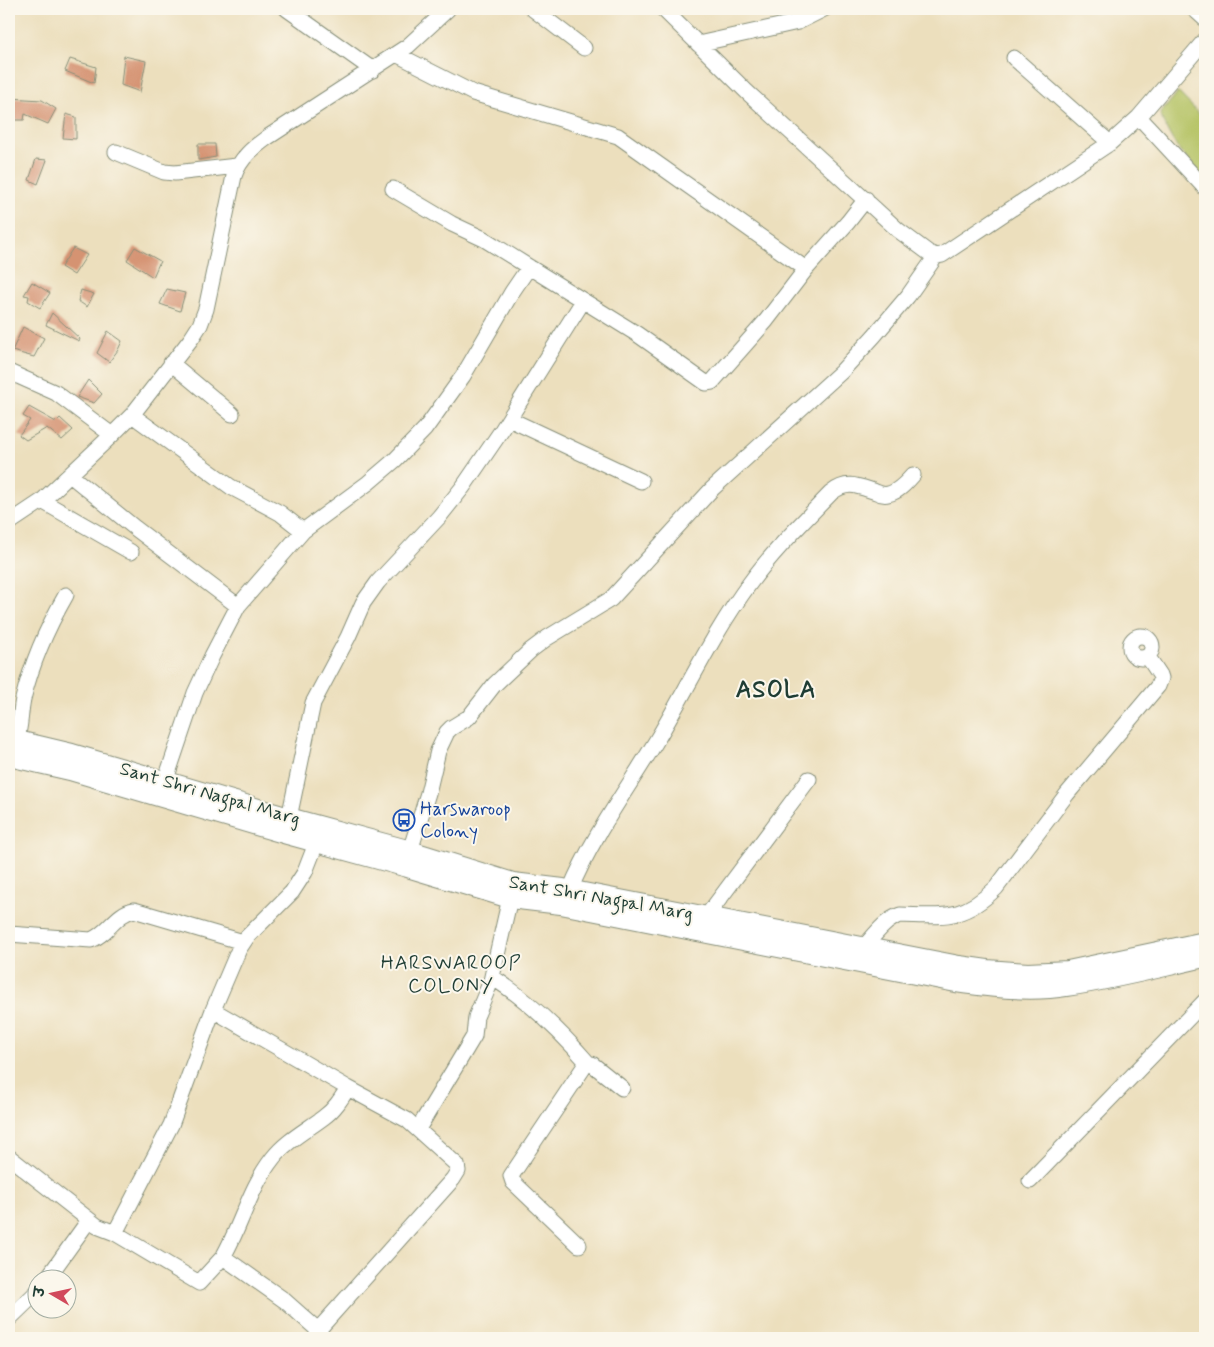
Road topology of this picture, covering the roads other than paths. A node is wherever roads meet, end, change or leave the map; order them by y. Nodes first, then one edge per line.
1 (287, 9) edge
2 (448, 9) edge
3 (533, 9) edge
4 (663, 9) edge
5 (824, 9) edge
6 (1194, 9) edge
7 (1205, 20) edge
8 (1205, 40) edge
9 (698, 44) junction
10 (584, 48) dead end
11 (396, 54) junction
12 (1014, 58) dead end
13 (373, 70) junction
14 (1139, 117) junction
15 (1110, 142) junction
16 (116, 152) dead end
17 (237, 166) junction
18 (1205, 188) edge
19 (393, 189) dead end
20 (866, 199) junction
21 (936, 256) junction
22 (529, 268) junction
23 (806, 269) junction
24 (584, 301) junction
25 (171, 363) junction
26 (9, 372) edge
27 (232, 414) dead end
28 (132, 415) junction
29 (509, 419) junction
30 (112, 435) junction
31 (70, 475) junction
32 (912, 475) dead end
33 (642, 481) dead end
34 (42, 501) junction
35 (9, 523) edge
36 (303, 531) junction
37 (131, 552) dead end
38 (66, 595) dead end
39 (238, 606) junction
40 (1148, 656) dead end
41 (11, 745) edge
42 (809, 778) dead end
43 (165, 782) junction
44 (289, 818) junction
45 (317, 841) junction
46 (410, 851) junction
47 (570, 890) junction
48 (510, 898) junction
49 (706, 917) junction
50 (9, 934) edge
51 (243, 942) junction
52 (1205, 942) edge
53 (863, 948) junction
54 (1205, 957) edge
55 (492, 977) junction
56 (1205, 1001) edge
57 (214, 1010) junction
58 (588, 1063) junction
59 (348, 1088) junction
60 (622, 1088) dead end
61 (418, 1129) junction
62 (9, 1157) edge
63 (1030, 1181) dead end
64 (89, 1220) junction
65 (115, 1233) junction
66 (579, 1245) dead end
67 (223, 1257) junction
68 (53, 1270) edge
69 (28, 1301) edge
70 (9, 1319) edge
71 (321, 1335) edge

1 - 13 street
2 - 11 street
3 - 10 street
4 - 9 street
5 - 9 street
6 - 7 street
8 - 14 street
9 - 20 street
11 - 13 street
11 - 23 street
12 - 15 street
13 - 17 street
14 - 15 street
14 - 18 street
15 - 21 street
16 - 17 street
17 - 25 street
19 - 22 street
20 - 21 street
20 - 23 street
21 - 46 street
22 - 24 street
22 - 36 street
23 - 24 street
24 - 29 street
25 - 27 street
25 - 28 street
26 - 30 street
28 - 30 street
28 - 36 street
29 - 33 street
29 - 44 street
30 - 31 street
31 - 34 street
31 - 39 street
32 - 47 street
34 - 35 street
34 - 37 street
36 - 39 street
38 - 41 street
39 - 43 street
40 - 53 street
41 - 43 main road, Sant Shri Nagpal Marg
41 - 45 main road, Sant Shri Nagpal Marg
42 - 49 street
43 - 44 main road, Sant Shri Nagpal Marg
44 - 46 main road, Sant Shri Nagpal Marg
45 - 48 main road, Sant Shri Nagpal Marg
45 - 51 street
46 - 47 main road, Sant Shri Nagpal Marg
47 - 49 main road, Sant Shri Nagpal Marg
48 - 54 main road, Sant Shri Nagpal Marg
48 - 55 street
49 - 53 main road, Sant Shri Nagpal Marg
50 - 51 street
51 - 57 street
52 - 53 main road, Sant Shri Nagpal Marg
55 - 58 street
55 - 61 street
56 - 63 street
57 - 59 street
57 - 65 street
58 - 60 street
58 - 66 street
59 - 61 street
59 - 67 street
61 - 71 street
62 - 64 street
64 - 65 street
64 - 68 street
65 - 67 street
67 - 71 street
69 - 70 street

